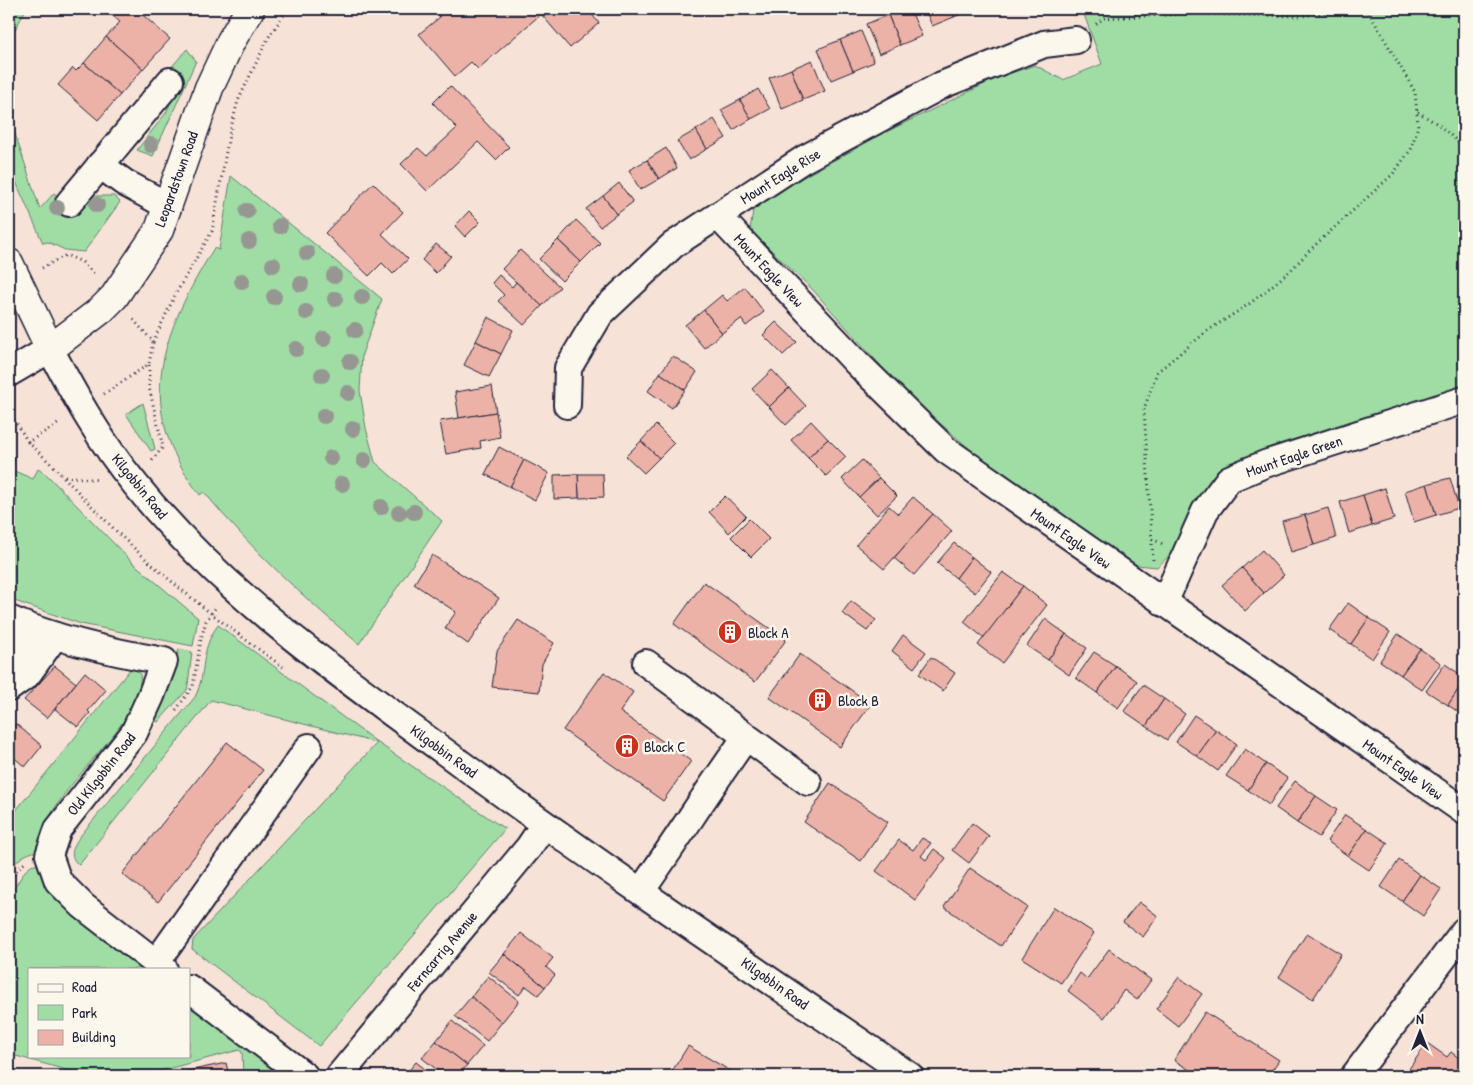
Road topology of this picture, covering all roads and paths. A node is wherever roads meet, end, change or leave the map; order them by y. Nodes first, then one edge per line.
1 (250, 9) edge
2 (288, 9) edge
3 (1352, 9) edge
4 (1368, 9) edge
5 (1076, 40) joint
6 (170, 81) dead end
7 (1418, 112) junction
8 (1464, 147) edge
9 (100, 166) junction
10 (69, 203) dead end
11 (168, 206) junction
12 (718, 216) junction
13 (55, 261) dead end
14 (82, 262) dead end
15 (9, 263) edge
16 (138, 324) dead end
17 (153, 342) junction
18 (50, 349) junction
19 (149, 364) junction
20 (9, 373) edge
21 (110, 389) dead end
22 (1464, 400) edge
23 (567, 405) dead end
24 (9, 410) edge
25 (54, 426) dead end
26 (28, 442) junction
27 (163, 447) dead end
28 (1153, 565) dead end
29 (232, 585) junction
30 (1164, 603) junction
31 (211, 614) junction
32 (9, 618) edge
33 (44, 633) junction
34 (646, 662) dead end
35 (9, 670) edge
36 (193, 686) dead end
37 (9, 688) edge
38 (746, 736) junction
39 (309, 747) dead end
40 (808, 782) dead end
41 (1464, 811) edge
42 (544, 825) junction
43 (641, 891) junction
44 (1464, 931) edge
45 (160, 966) edge
46 (190, 989) edge
47 (304, 1076) edge
48 (339, 1076) edge
49 (910, 1076) edge
50 (1354, 1076) edge

1 - 11 main road, Leopardstown Road
2 - 17 path
3 - 5 path
4 - 7 path
5 - 12 street, Mount Eagle Rise
6 - 9 street
7 - 8 path
7 - 28 path
9 - 10 street
9 - 11 street
11 - 18 main road, Leopardstown Road
12 - 23 street, Mount Eagle Rise
12 - 30 street, Mount Eagle View
13 - 14 path
15 - 18 main road
16 - 17 path
17 - 19 path
18 - 20 street
18 - 29 street, Kilgobbin Road
19 - 21 path
19 - 27 path
22 - 30 street, Mount Eagle Green
24 - 26 path
25 - 26 path
26 - 31 path
29 - 31 path
29 - 42 street, Kilgobbin Road
30 - 41 street, Mount Eagle View
31 - 36 path
32 - 33 street, Old Kilgobbin Road
33 - 35 street
33 - 37 street
33 - 45 street, Old Kilgobbin Road
34 - 38 street
38 - 40 street
38 - 43 street
39 - 45 street
42 - 43 street, Kilgobbin Road
42 - 48 street, Ferncarrig Avenue
43 - 49 street, Kilgobbin Road
44 - 50 street
46 - 47 street

